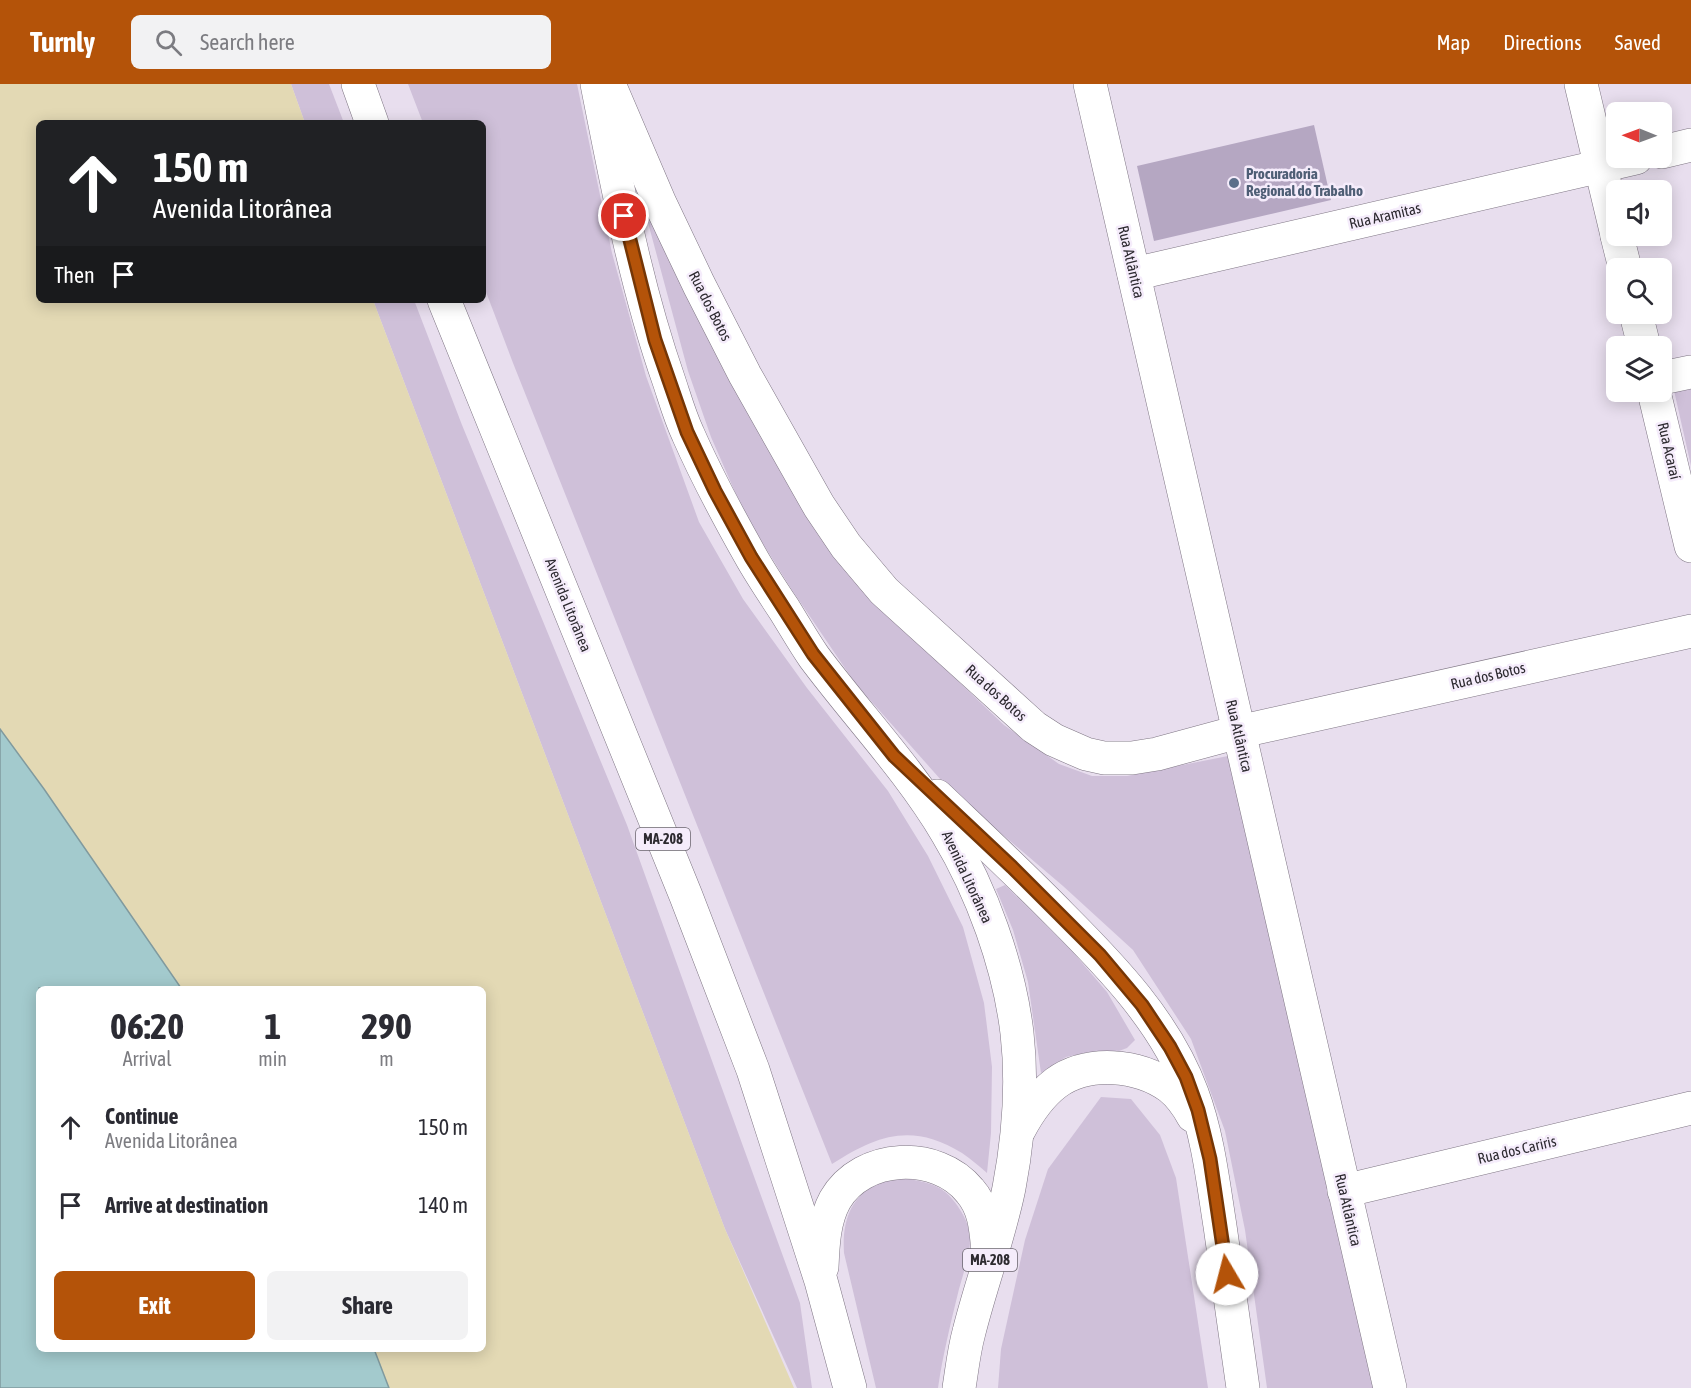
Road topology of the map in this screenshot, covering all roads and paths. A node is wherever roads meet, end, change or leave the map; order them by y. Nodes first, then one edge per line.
1 (358, 84) edge
2 (597, 84) edge
3 (609, 84) edge
4 (1090, 84) edge
5 (1581, 84) edge
6 (371, 120) edge
7 (1691, 145) edge
8 (1672, 150) edge
9 (1606, 165) edge
10 (1600, 166) junction
11 (1606, 190) edge
12 (1134, 274) junction
13 (445, 303) edge
14 (1691, 372) edge
15 (1672, 376) edge
16 (1656, 402) edge
17 (1691, 546) edge
18 (1691, 631) edge
19 (1238, 732) junction
20 (894, 756) junction
21 (1691, 1108) edge
22 (1018, 1132) junction
23 (1210, 1159) junction
24 (1344, 1191) junction
25 (990, 1262) junction
26 (821, 1281) junction
27 (850, 1388) edge
28 (958, 1388) edge
29 (1243, 1388) edge
30 (1390, 1388) edge

1 - 6 street
2 - 20 street, Avenida Litorânea / MA-208
3 - 19 street, Rua dos Botos
4 - 12 street, Rua Atlântica
5 - 10 street
7 - 8 street
9 - 10 street, Rua Aramitas
10 - 11 street
10 - 12 street, Rua Aramitas
12 - 19 street, Rua Atlântica
13 - 26 street, Avenida Litorânea / MA-208
14 - 15 street
16 - 17 street, Rua Acaraí
18 - 19 street, Rua dos Botos
19 - 24 street, Rua Atlântica
20 - 22 street, Avenida Litorânea / MA-208
20 - 23 street
21 - 24 street, Rua dos Cariris
22 - 23 street
22 - 25 street, Avenida Litorânea / MA-208
23 - 29 street
24 - 30 street, Rua Atlântica
25 - 26 street
25 - 28 street, Avenida Litorânea / MA-208
26 - 27 street, Avenida Litorânea / MA-208

